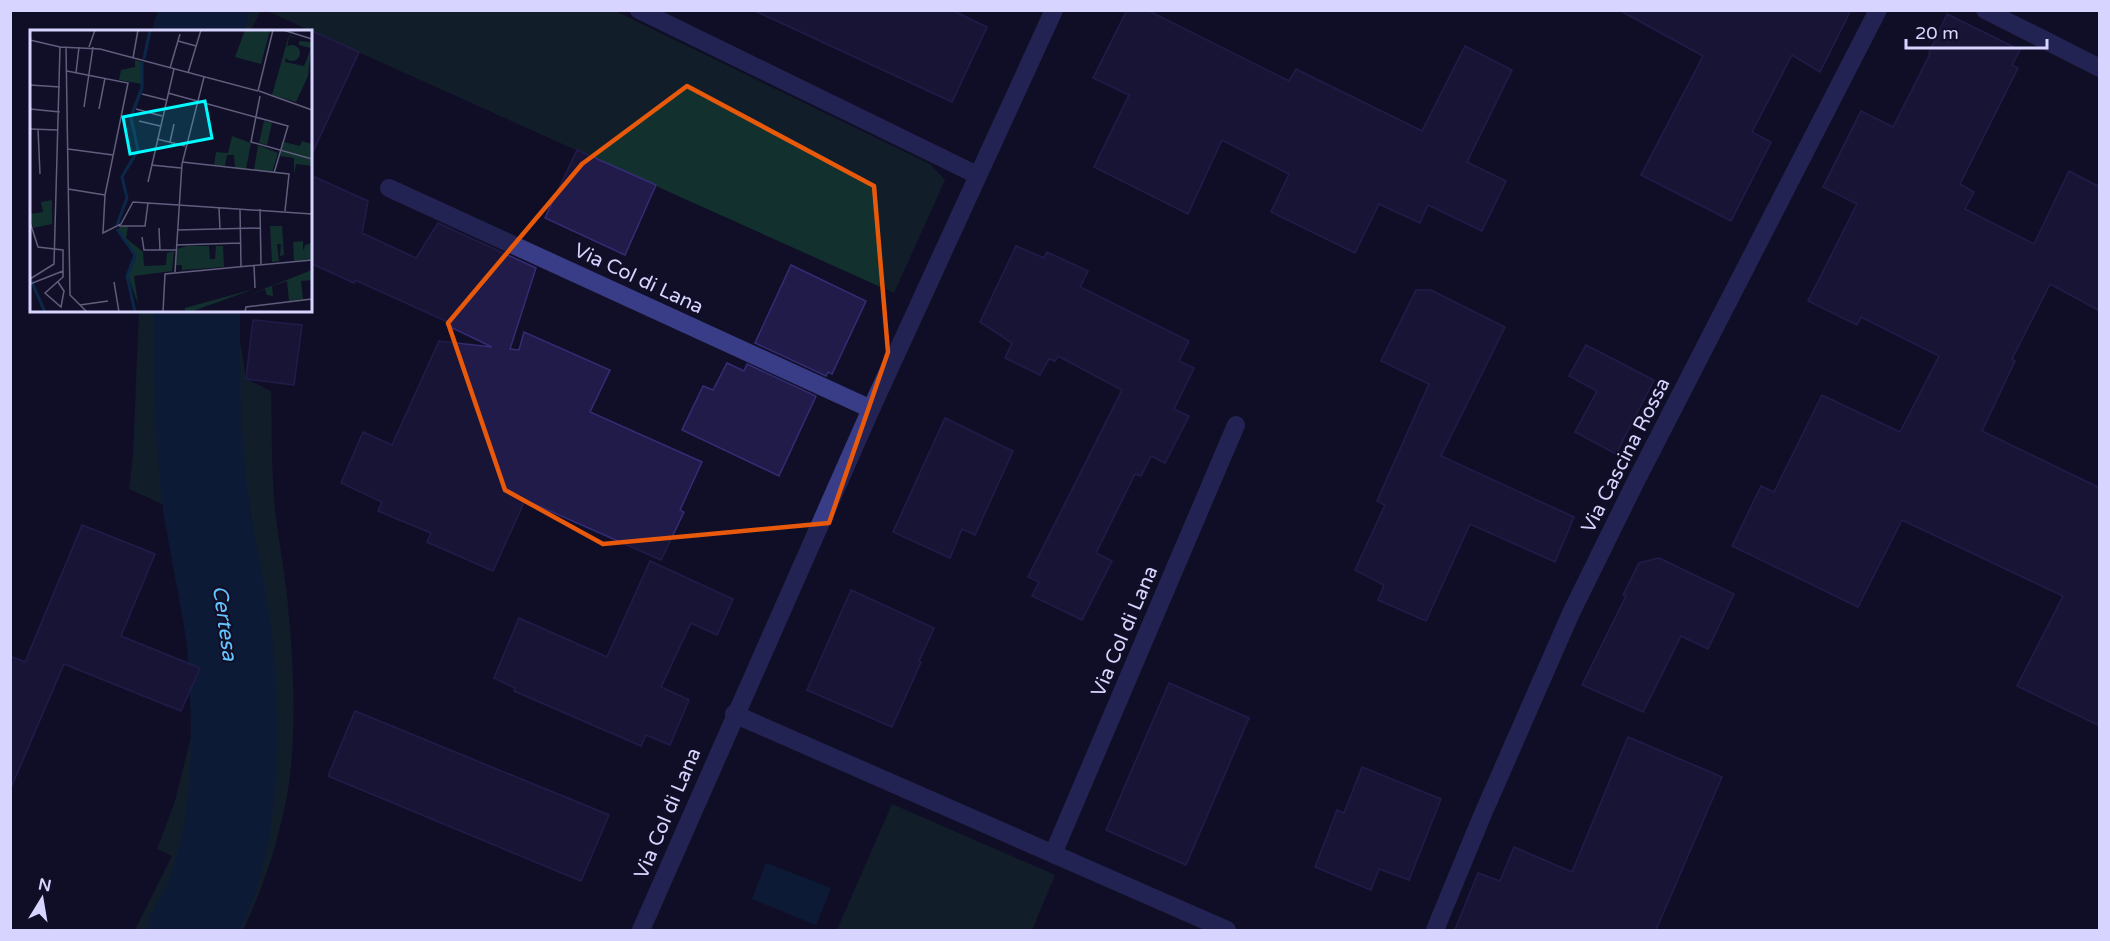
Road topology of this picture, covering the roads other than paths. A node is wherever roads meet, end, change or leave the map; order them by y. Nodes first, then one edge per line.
1 (639, 10) edge
2 (1054, 10) edge
3 (1878, 10) edge
4 (1985, 10) edge
5 (2100, 68) edge
6 (977, 175) junction
7 (389, 188) dead end
8 (871, 410) junction
9 (1236, 425) dead end
10 (735, 714) junction
11 (1053, 854) junction
12 (641, 930) edge
13 (1227, 930) edge
14 (1435, 930) edge

1 - 6 street
2 - 6 street, Via Col di Lana
3 - 14 street, Via Cascina Rossa
4 - 5 street
6 - 8 street, Via Col di Lana
7 - 8 street, Via Col di Lana
8 - 10 street, Via Col di Lana
9 - 11 street, Via Col di Lana
10 - 11 street
10 - 12 street, Via Col di Lana
11 - 13 street

